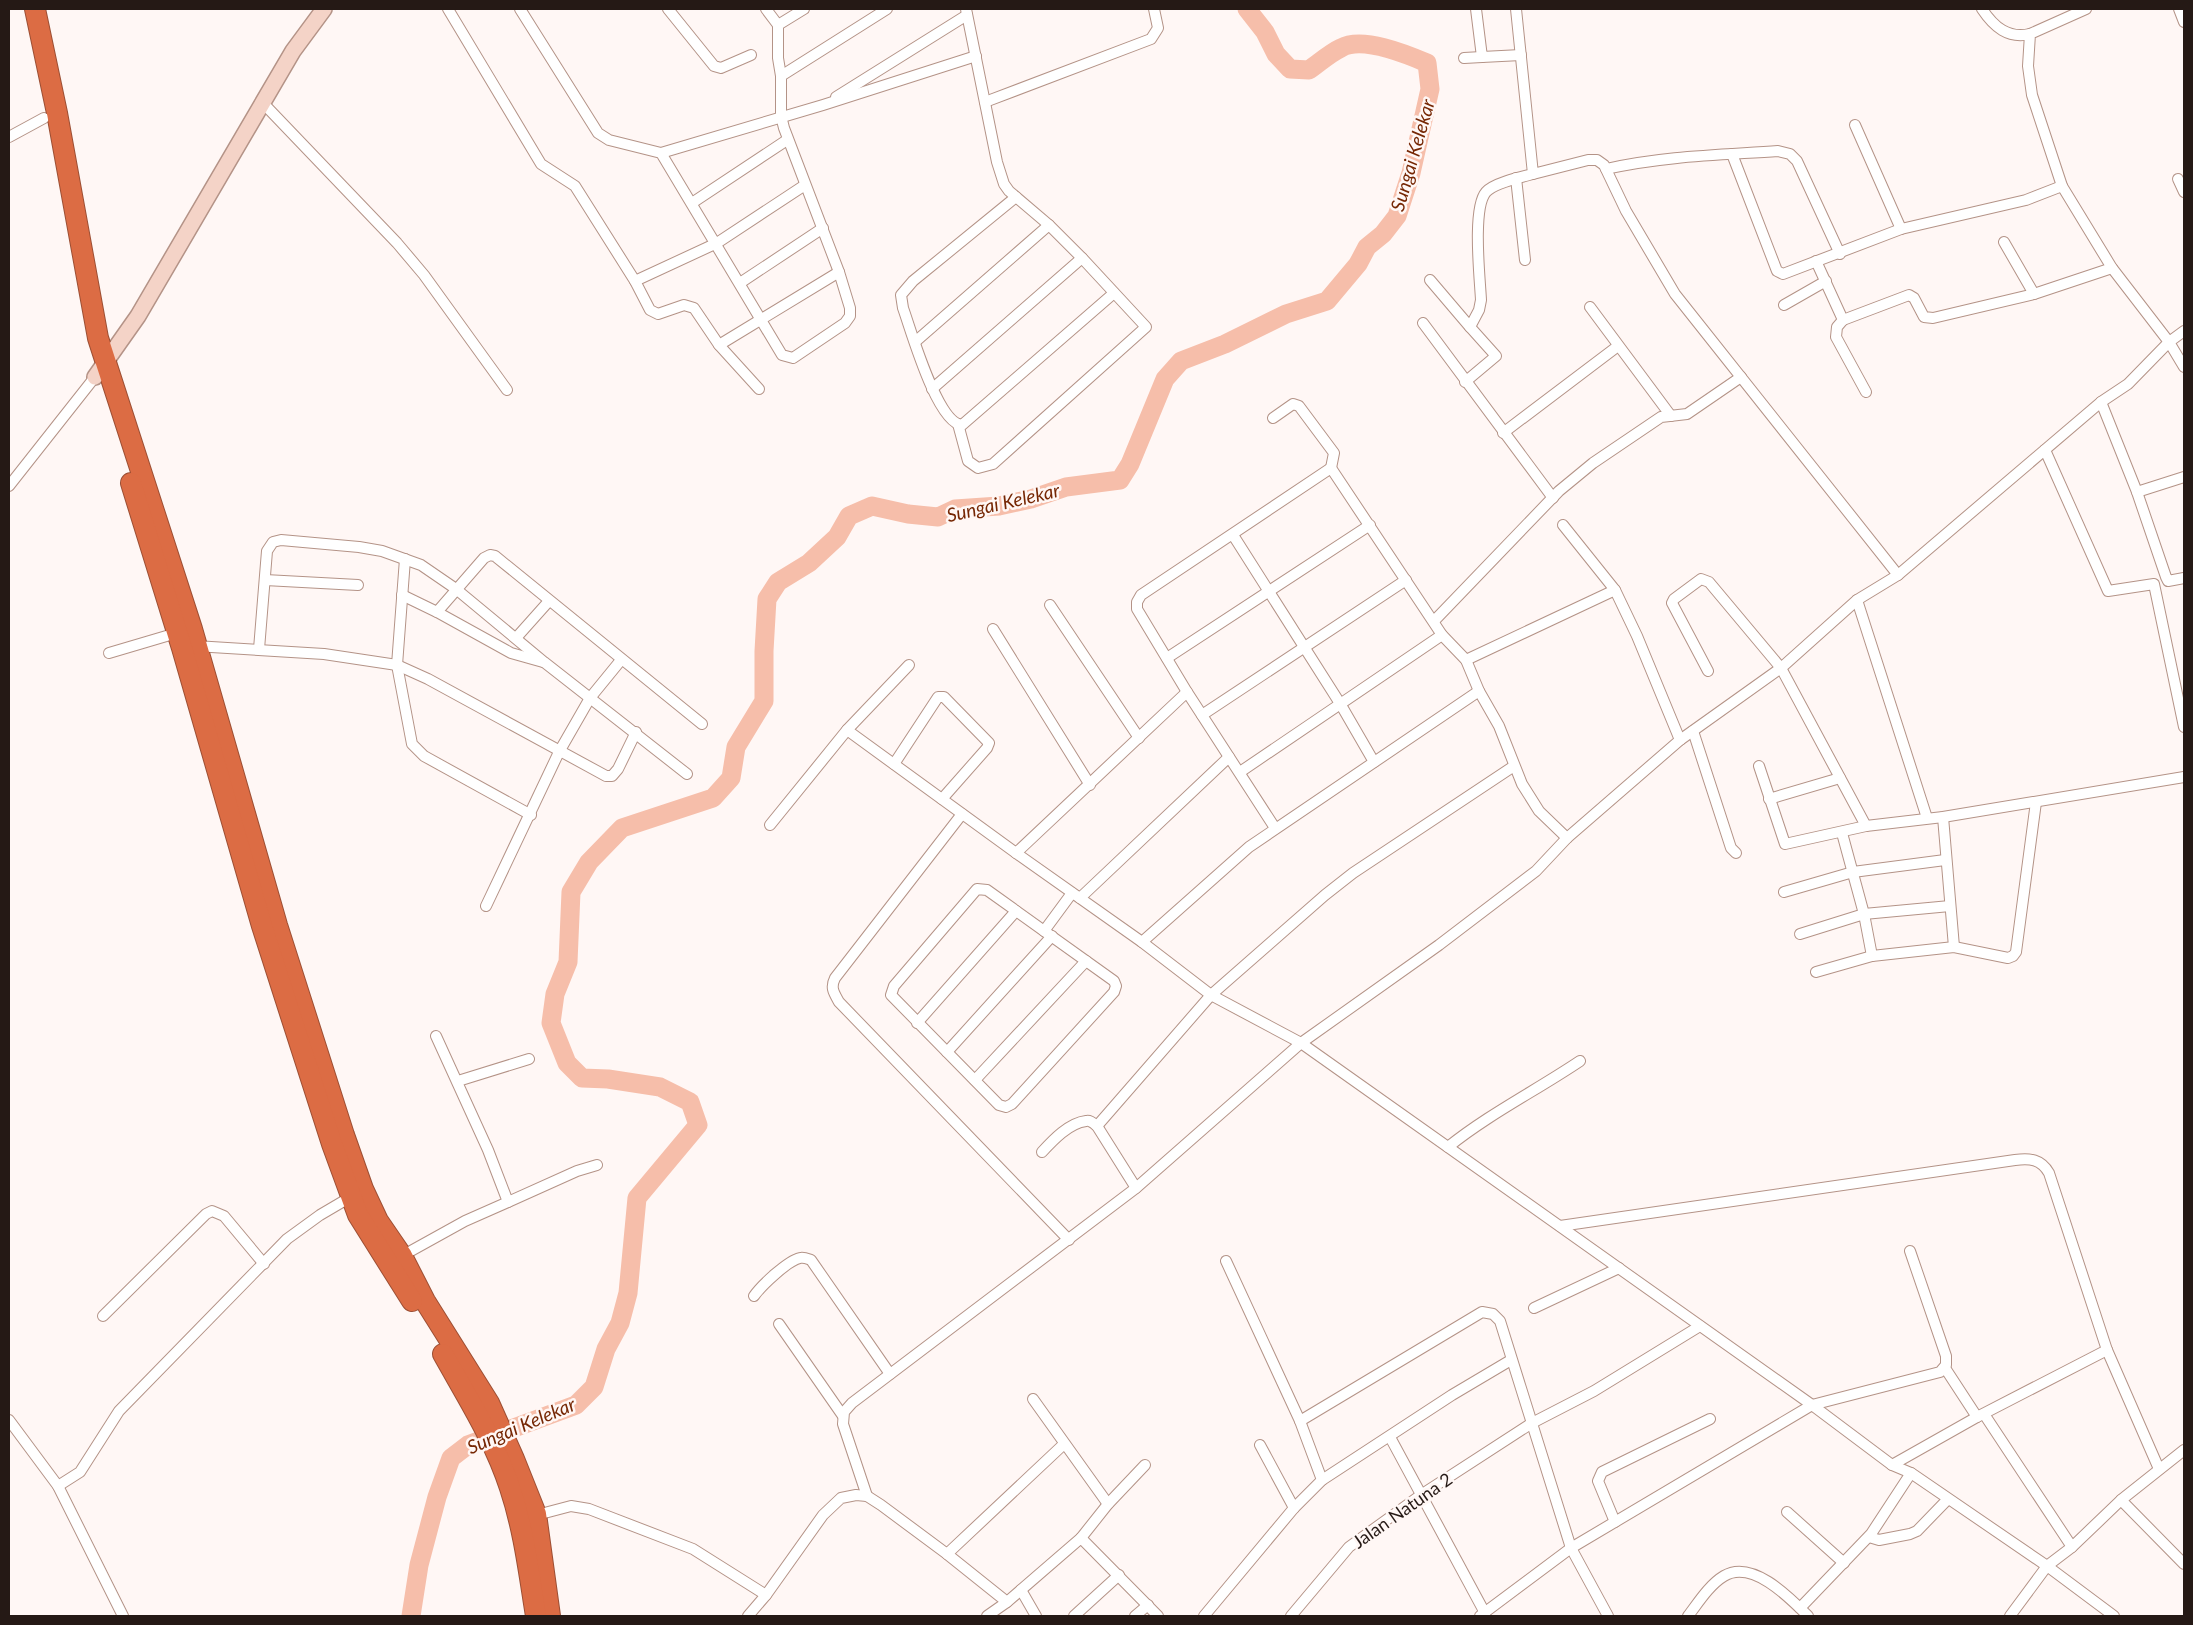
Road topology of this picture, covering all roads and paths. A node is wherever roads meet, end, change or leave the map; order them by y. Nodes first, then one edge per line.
1 (24, 9) edge
2 (35, 9) edge
3 (324, 9) edge
4 (448, 9) edge
5 (520, 9) edge
6 (668, 9) edge
7 (766, 9) edge
8 (804, 9) edge
9 (888, 9) edge
10 (1154, 9) edge
11 (1476, 9) edge
12 (1516, 9) edge
13 (1982, 9) edge
14 (2086, 9) edge
15 (2179, 9) edge
16 (966, 12) edge
17 (2184, 22) edge
18 (778, 25) junction
19 (2030, 34) junction
20 (751, 55) dead end
21 (1521, 55) junction
22 (976, 56) junction
23 (1482, 57) junction
24 (1464, 58) dead end
25 (781, 76) junction
26 (262, 102) junction
27 (985, 102) junction
28 (823, 105) junction
29 (51, 116) junction
30 (781, 116) junction
31 (1855, 125) dead end
32 (9, 137) edge
33 (787, 140) junction
34 (661, 153) junction
35 (1732, 154) junction
36 (1606, 169) junction
37 (1533, 174) junction
38 (1516, 178) junction
39 (2178, 179) dead end
40 (806, 185) junction
41 (2062, 186) junction
42 (2184, 192) edge
43 (1016, 197) junction
44 (692, 204) junction
45 (1050, 226) junction
46 (822, 228) junction
47 (1901, 229) junction
48 (2004, 242) dead end
49 (717, 243) junction
50 (1840, 254) junction
51 (1082, 258) junction
52 (1525, 260) dead end
53 (1816, 261) junction
54 (2112, 268) junction
55 (839, 272) junction
56 (1430, 280) dead end
57 (635, 281) junction
58 (1826, 282) junction
59 (740, 283) junction
60 (1114, 293) junction
61 (2034, 294) junction
62 (1784, 304) dead end
63 (1590, 307) dead end
64 (1843, 320) junction
65 (762, 321) junction
66 (1423, 323) dead end
67 (1470, 326) junction
68 (2184, 331) edge
69 (915, 342) junction
70 (2169, 342) junction
71 (719, 345) junction
72 (1618, 346) junction
73 (2184, 367) edge
74 (100, 370) junction
75 (1741, 377) junction
76 (1465, 382) junction
77 (759, 389) dead end
78 (932, 389) junction
79 (506, 390) dead end
80 (1866, 392) dead end
81 (2101, 402) junction
82 (1672, 416) junction
83 (1273, 418) dead end
84 (958, 424) junction
85 (1503, 433) junction
86 (2045, 450) junction
87 (1331, 468) junction
88 (2184, 477) edge
89 (9, 486) edge
90 (2137, 492) junction
91 (1553, 498) junction
92 (1370, 524) junction
93 (1563, 526) dead end
94 (1233, 535) junction
95 (405, 559) junction
96 (1898, 575) junction
97 (2184, 578) edge
98 (265, 580) junction
99 (1406, 580) junction
100 (2168, 581) junction
101 (2154, 584) junction
102 (358, 585) dead end
103 (456, 589) junction
104 (1615, 590) junction
105 (1269, 592) junction
106 (402, 595) junction
107 (1858, 600) junction
108 (549, 601) junction
109 (1050, 605) dead end
110 (437, 612) junction
111 (1434, 621) junction
112 (993, 629) dead end
113 (1442, 635) junction
114 (516, 638) junction
115 (187, 639) junction
116 (1304, 647) junction
117 (259, 649) junction
118 (109, 653) dead end
119 (1167, 658) junction
120 (621, 660) junction
121 (1466, 660) junction
122 (544, 662) junction
123 (909, 664) dead end
124 (397, 665) junction
125 (1781, 668) junction
126 (1708, 671) dead end
127 (1479, 691) junction
128 (1188, 692) junction
129 (590, 698) junction
130 (1341, 705) junction
131 (1202, 715) junction
132 (702, 724) dead end
133 (2184, 727) edge
134 (847, 730) junction
135 (1693, 731) junction
136 (636, 732) junction
137 (1139, 738) junction
138 (1680, 740) junction
139 (559, 752) junction
140 (1229, 757) junction
141 (1374, 762) junction
142 (894, 764) junction
143 (1514, 766) junction
144 (1759, 766) dead end
145 (1240, 772) junction
146 (687, 774) dead end
147 (2184, 777) edge
148 (1840, 778) junction
149 (1090, 785) junction
150 (942, 799) junction
151 (1769, 799) junction
152 (2036, 802) junction
153 (962, 814) junction
154 (531, 815) junction
155 (1943, 817) junction
156 (1927, 818) junction
157 (770, 825) dead end
158 (1866, 826) junction
159 (1275, 828) junction
160 (1842, 833) junction
161 (1567, 838) junction
162 (1016, 853) junction
163 (1736, 853) dead end
164 (1945, 860) junction
165 (1853, 872) junction
166 (1784, 892) dead end
167 (1076, 895) junction
168 (486, 906) dead end
169 (1950, 906) junction
170 (1016, 911) junction
171 (1864, 914) junction
172 (1048, 933) junction
173 (1800, 934) dead end
174 (1142, 942) junction
175 (1954, 947) junction
176 (1872, 956) junction
177 (1086, 961) junction
178 (1816, 972) dead end
179 (1211, 995) junction
180 (917, 1023) junction
181 (436, 1036) dead end
182 (1302, 1043) junction
183 (947, 1052) junction
184 (529, 1059) dead end
185 (1580, 1061) dead end
186 (975, 1080) junction
187 (458, 1081) junction
188 (1097, 1126) junction
189 (1448, 1147) junction
190 (1042, 1152) dead end
191 (597, 1165) dead end
192 (1136, 1188) junction
193 (357, 1194) junction
194 (508, 1202) junction
195 (1560, 1226) junction
196 (1069, 1240) junction
197 (1910, 1251) dead end
198 (395, 1260) junction
199 (1226, 1260) dead end
200 (264, 1264) junction
201 (1619, 1268) junction
202 (754, 1296) dead end
203 (1534, 1308) dead end
204 (103, 1316) dead end
205 (779, 1324) dead end
206 (1700, 1326) junction
207 (2107, 1350) junction
208 (1511, 1360) junction
209 (1944, 1368) junction
210 (890, 1374) junction
211 (1033, 1399) dead end
212 (1812, 1405) junction
213 (843, 1416) junction
214 (1981, 1416) junction
215 (1710, 1419) dead end
216 (9, 1420) edge
217 (1300, 1421) junction
218 (1532, 1424) junction
219 (1390, 1437) junction
220 (1064, 1444) junction
221 (1260, 1444) dead end
222 (2184, 1450) edge
223 (1145, 1465) dead end
224 (1892, 1465) junction
225 (2160, 1469) junction
226 (1911, 1474) junction
227 (1322, 1480) junction
228 (58, 1486) junction
229 (1421, 1494) junction
230 (867, 1496) junction
231 (1948, 1499) junction
232 (2121, 1500) junction
233 (1108, 1504) junction
234 (1294, 1508) junction
235 (1787, 1512) dead end
236 (528, 1518) junction
237 (1615, 1522) junction
238 (1869, 1537) junction
239 (1080, 1538) junction
240 (2072, 1547) junction
241 (1570, 1548) junction
242 (947, 1554) junction
243 (1844, 1563) junction
244 (2184, 1564) edge
245 (2047, 1566) junction
246 (1119, 1575) junction
247 (1020, 1590) junction
248 (766, 1595) junction
249 (1007, 1602) junction
250 (1148, 1605) junction
251 (1800, 1608) junction
252 (1482, 1615) edge
253 (122, 1616) edge
254 (536, 1616) edge
255 (550, 1616) edge
256 (748, 1616) edge
257 (987, 1616) edge
258 (1036, 1616) edge
259 (1074, 1616) edge
260 (1135, 1616) edge
261 (1158, 1616) edge
262 (1204, 1616) edge
263 (1291, 1616) edge
264 (1608, 1616) edge
265 (1688, 1616) edge
266 (1808, 1616) edge
267 (2010, 1616) edge
268 (2114, 1616) edge

1 - 29 highway
2 - 29 highway
3 - 26 street
4 - 57 street
5 - 34 street
6 - 20 street
7 - 18 street
8 - 18 street
9 - 25 street
10 - 27 street
11 - 23 street
12 - 21 street
13 - 19 street
14 - 19 street
15 - 17 street
16 - 22 street
16 - 28 street
18 - 25 street
19 - 41 street
21 - 23 street
21 - 37 street
22 - 27 street
22 - 28 street
23 - 24 street
25 - 30 street
26 - 74 street
26 - 79 street
27 - 43 street
28 - 30 street
29 - 32 street
29 - 74 highway
30 - 33 street
30 - 34 street
31 - 47 street
33 - 40 street
33 - 44 street
34 - 44 street
35 - 36 street
35 - 50 street
35 - 53 street
36 - 37 street
36 - 75 street
37 - 38 street
38 - 52 street
38 - 67 street
39 - 42 street
40 - 46 street
40 - 49 street
41 - 47 street
41 - 54 street
43 - 45 street
43 - 69 street
44 - 49 street
45 - 51 street
45 - 69 street
46 - 55 street
46 - 59 street
47 - 50 street
48 - 61 street
49 - 57 street
49 - 59 street
50 - 53 street
51 - 60 street
51 - 78 street
53 - 58 street
54 - 61 street
54 - 70 street
55 - 65 street
55 - 65 street
56 - 67 street
57 - 71 street
58 - 62 street
58 - 64 street
59 - 65 street
60 - 84 street
60 - 84 street
61 - 64 street
63 - 72 street
64 - 80 street
65 - 71 street
66 - 76 street
67 - 76 street
68 - 70 street
69 - 78 street
70 - 73 street
70 - 81 street
71 - 77 street
72 - 82 street
72 - 85 street
74 - 89 street
74 - 115 highway
75 - 82 street
75 - 96 street
76 - 85 street
78 - 84 street
81 - 86 street
81 - 90 street
82 - 91 street
83 - 87 street
85 - 91 street
86 - 96 street
86 - 101 street
87 - 92 street
87 - 94 street
88 - 90 street
90 - 100 street
91 - 111 street
92 - 99 street
92 - 105 street
93 - 104 street
94 - 105 street
94 - 119 street
95 - 98 street
95 - 103 street
95 - 106 street
96 - 107 street
97 - 100 street
98 - 102 street
98 - 117 street
99 - 111 street
99 - 116 street
100 - 101 street
101 - 133 street
103 - 108 street
103 - 110 street
103 - 114 street
104 - 121 street
104 - 138 street
105 - 116 street
105 - 119 street
106 - 110 street
106 - 124 street
107 - 125 street
107 - 156 street
108 - 114 street
108 - 120 street
109 - 137 street
110 - 122 street
111 - 113 street
112 - 149 street
113 - 121 street
113 - 130 street
114 - 122 street
115 - 117 street
115 - 118 street
115 - 193 highway
116 - 130 street
116 - 131 street
117 - 124 street
119 - 128 street
120 - 129 street
120 - 132 street
121 - 127 street
122 - 129 street
123 - 134 street
124 - 139 street
124 - 154 street
125 - 126 street
125 - 135 street
125 - 148 street
127 - 141 street
127 - 143 street
128 - 131 street
128 - 137 street
129 - 136 street
129 - 139 street
130 - 141 street
130 - 145 street
131 - 140 street
134 - 142 street
134 - 157 street
135 - 138 street
135 - 163 street
136 - 139 street
136 - 146 street
137 - 149 street
138 - 161 street
139 - 154 street
140 - 145 street
140 - 167 street
141 - 159 street
142 - 150 street
142 - 150 street
143 - 161 street
143 - 179 street
144 - 151 street
145 - 159 street
147 - 152 street
148 - 151 street
148 - 158 street
149 - 162 street
150 - 153 street
151 - 160 street
152 - 155 street
152 - 175 street
153 - 162 street
153 - 196 street
154 - 168 street
155 - 156 street
155 - 164 street
156 - 158 street
158 - 160 street
159 - 174 street
160 - 165 street
161 - 182 street
162 - 167 street
164 - 165 street
164 - 169 street
165 - 166 street
165 - 171 street
167 - 172 street
167 - 174 street
169 - 171 street
169 - 175 street
170 - 172 street
170 - 180 street
170 - 180 street
171 - 173 street
171 - 176 street
172 - 177 street
172 - 183 street
174 - 179 street
175 - 176 street
176 - 178 street
177 - 186 street
177 - 186 street
179 - 182 street
179 - 188 street
180 - 183 street
181 - 187 street
182 - 189 street
182 - 192 street
183 - 186 street
184 - 187 street
185 - 189 street
187 - 194 street
188 - 190 street
188 - 192 street
189 - 195 street
191 - 194 street
192 - 196 street
193 - 198 highway
193 - 200 street
194 - 198 street
195 - 201 street
195 - 207 street
196 - 210 street
197 - 209 street
198 - 236 highway
199 - 217 street
200 - 204 street
200 - 228 street
201 - 203 street
201 - 206 street
202 - 210 street
205 - 213 street
206 - 212 street
206 - 218 street, Jalan Natuna 2
207 - 214 street
207 - 225 street
208 - 217 street
208 - 218 street
208 - 219 street
209 - 212 street
209 - 214 street
210 - 213 street
211 - 220 street
212 - 224 street
212 - 237 street
213 - 230 street
214 - 224 street
214 - 240 street
215 - 237 street
216 - 228 street
217 - 227 street
218 - 229 street, Jalan Natuna 2
218 - 241 street
219 - 227 street
219 - 229 street
220 - 233 street
220 - 242 street
221 - 234 street
222 - 225 street
223 - 233 street
224 - 226 street
225 - 232 street
226 - 231 street
226 - 238 street
227 - 234 street
228 - 253 street
229 - 252 street
229 - 263 street, Jalan Natuna 2
230 - 242 street
230 - 248 street
231 - 238 street
231 - 245 street
232 - 240 street
232 - 244 street
233 - 239 street
234 - 262 street
235 - 243 street
236 - 248 street
236 - 254 highway
236 - 255 highway
237 - 241 street
238 - 243 street
239 - 246 street
239 - 247 street
240 - 245 street
241 - 252 street
241 - 264 street
242 - 249 street
243 - 251 street
245 - 267 street
245 - 268 street
246 - 250 street
246 - 259 street
247 - 249 street
247 - 258 street
248 - 256 street
249 - 257 street
250 - 260 street
250 - 261 street
251 - 265 street
251 - 266 street

